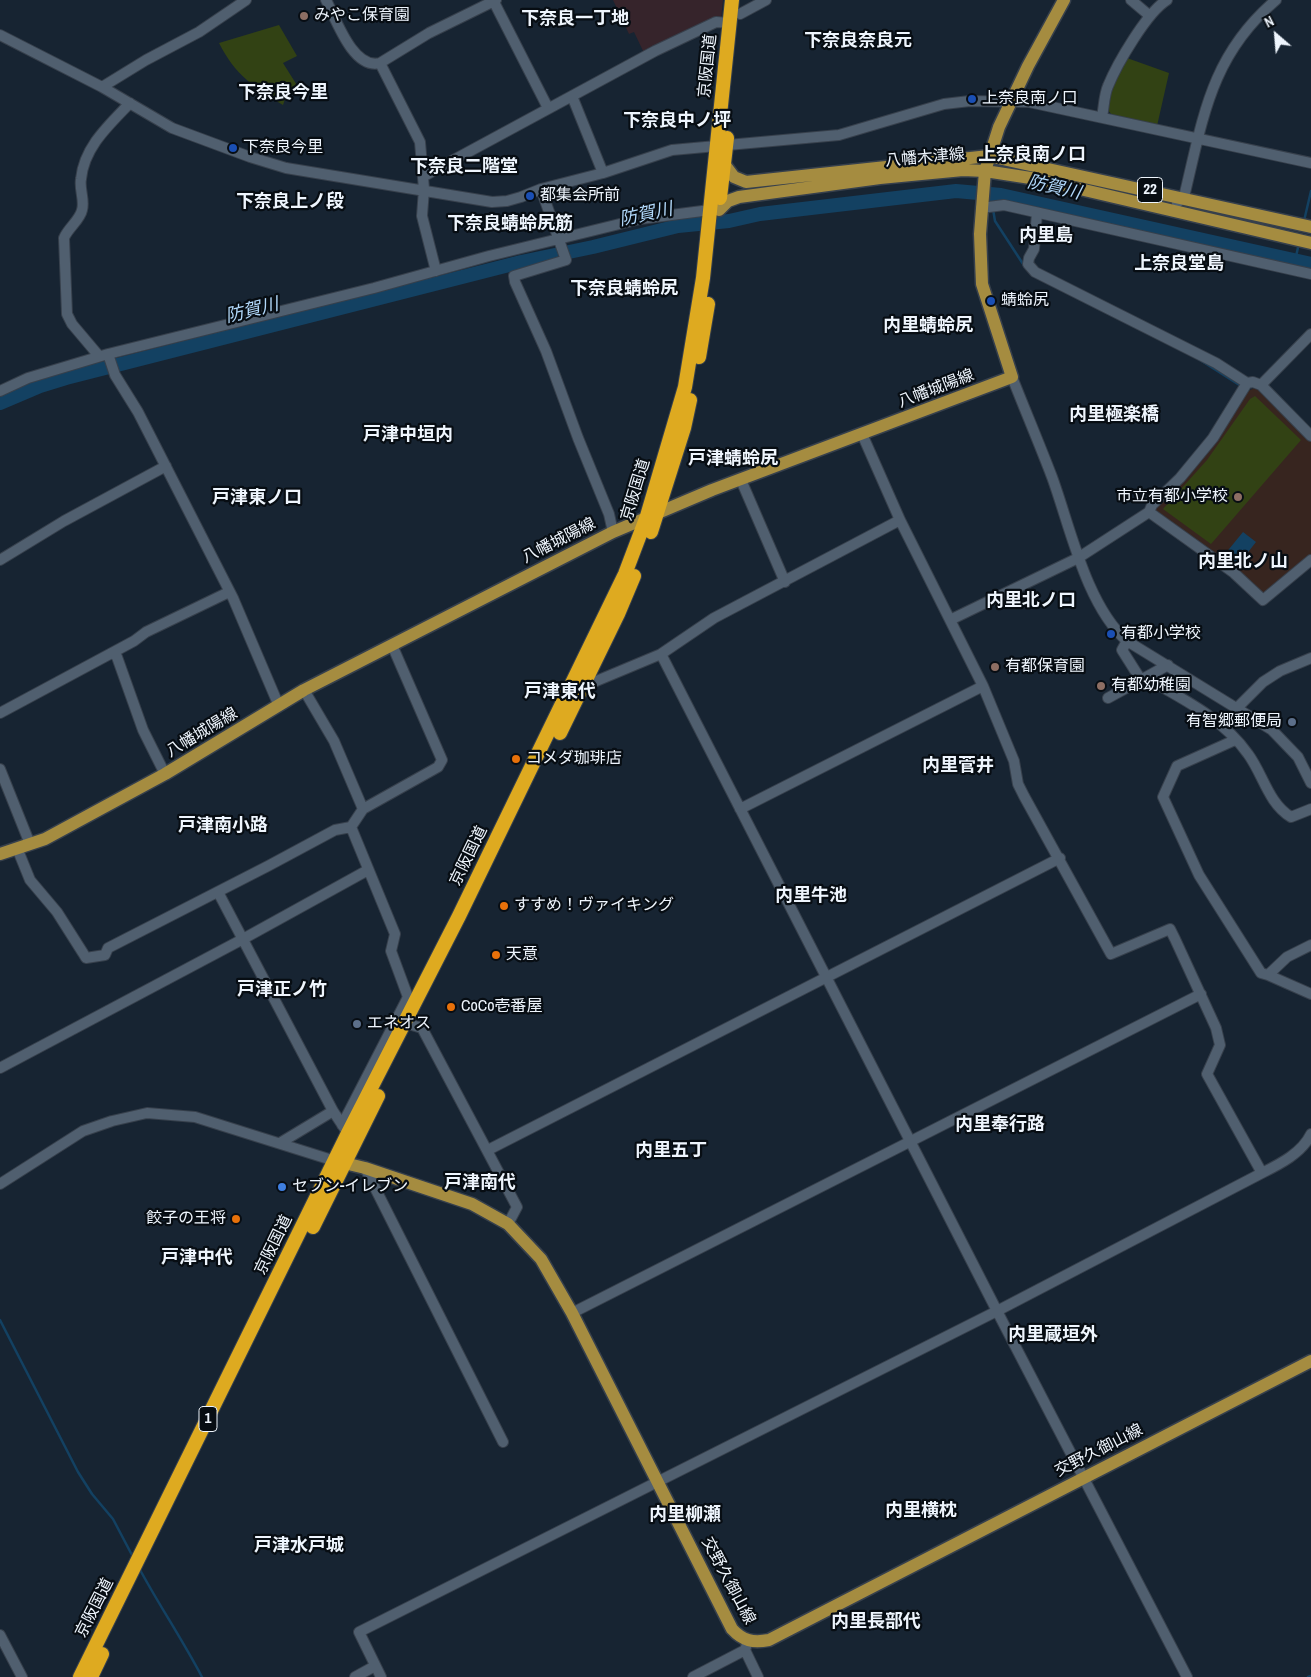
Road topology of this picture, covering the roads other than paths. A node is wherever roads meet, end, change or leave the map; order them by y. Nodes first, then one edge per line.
1 (246, 0) edge
2 (326, 0) edge
3 (732, 0) edge
4 (766, 0) edge
5 (1064, 0) edge
6 (1132, 0) edge
7 (1167, 0) edge
8 (1276, 0) edge
9 (492, 1) edge
10 (737, 12) edge
11 (1150, 16) junction
12 (0, 35) edge
13 (380, 63) junction
14 (102, 87) junction
15 (572, 96) junction
16 (1012, 102) junction
17 (130, 104) junction
18 (548, 108) junction
19 (1102, 117) junction
20 (1198, 140) junction
21 (722, 145) junction
22 (988, 156) junction
23 (1311, 163) edge
24 (725, 165) junction
25 (603, 173) junction
26 (424, 176) junction
27 (984, 177) junction
28 (424, 189) junction
29 (541, 189) junction
30 (1184, 198) junction
31 (1158, 207) junction
32 (981, 208) junction
33 (714, 211) junction
34 (1037, 212) junction
35 (1311, 227) edge
36 (560, 239) junction
37 (1311, 243) edge
38 (436, 271) junction
39 (1311, 274) edge
40 (1311, 334) edge
41 (106, 356) junction
42 (1012, 377) junction
43 (1247, 383) junction
44 (1261, 385) junction
45 (0, 391) edge
46 (862, 434) junction
47 (1311, 436) edge
48 (166, 466) junction
49 (741, 480) junction
50 (1149, 512) junction
51 (653, 513) junction
52 (900, 520) junction
53 (613, 532) junction
54 (1078, 558) junction
55 (0, 560) edge
56 (1311, 560) edge
57 (784, 582) junction
58 (229, 592) junction
59 (950, 620) junction
60 (1127, 641) junction
61 (392, 644) junction
62 (113, 653) junction
63 (661, 654) junction
64 (1311, 658) edge
65 (1168, 665) junction
66 (1145, 678) junction
67 (587, 679) junction
68 (983, 686) junction
69 (304, 690) junction
70 (1108, 698) dead end
71 (279, 706) junction
72 (1237, 708) junction
73 (0, 713) edge
74 (1236, 740) junction
75 (0, 769) edge
76 (165, 774) junction
77 (1311, 783) edge
78 (363, 809) junction
79 (740, 809) junction
80 (1311, 809) edge
81 (350, 827) junction
82 (30, 844) junction
83 (17, 848) junction
84 (0, 854) edge
85 (1060, 858) junction
86 (368, 870) junction
87 (218, 892) junction
88 (243, 939) junction
89 (1311, 945) edge
90 (1268, 976) junction
91 (826, 977) junction
92 (1201, 994) junction
93 (1311, 994) edge
94 (412, 1025) junction
95 (0, 1068) edge
96 (333, 1111) junction
97 (345, 1129) junction
98 (1311, 1134) edge
99 (280, 1143) junction
100 (911, 1143) junction
101 (488, 1150) junction
102 (340, 1162) junction
103 (365, 1168) junction
104 (1262, 1173) junction
105 (0, 1184) edge
106 (508, 1224) junction
107 (997, 1311) junction
108 (572, 1313) junction
109 (1311, 1360) edge
110 (503, 1442) dead end
111 (1083, 1478) junction
112 (658, 1481) junction
113 (0, 1635) edge
114 (746, 1645) junction
115 (375, 1666) junction
116 (22, 1677) edge
117 (80, 1677) edge
118 (91, 1677) edge
119 (355, 1677) edge
120 (381, 1677) edge
121 (693, 1677) edge
122 (758, 1677) edge
123 (1187, 1677) edge

1 - 14 street
2 - 13 street
3 - 10 highway, 京阪国道 / 1
4 - 10 street
5 - 16 main road
6 - 11 street
7 - 11 street
8 - 20 street
9 - 13 street
9 - 18 street
10 - 15 street
10 - 21 highway, 京阪国道 / 1
11 - 19 street
12 - 14 street
13 - 26 street
14 - 17 street
15 - 18 street
15 - 25 street
16 - 19 street
16 - 21 street
16 - 22 main road
17 - 28 street
17 - 41 street
18 - 26 street
19 - 20 street
20 - 23 street
20 - 30 street
21 - 24 highway, 京阪国道 / 1
21 - 25 street
21 - 33 highway, 京阪国道 / 1
22 - 24 main road, 八幡木津線 / 22
22 - 27 main road
22 - 30 main road, 八幡木津線 / 22
24 - 33 highway, 京阪国道 / 1
25 - 29 street
26 - 28 street
27 - 31 main road, 八幡木津線 / 22
27 - 32 main road
27 - 33 main road, 八幡木津線 / 22
28 - 29 street
28 - 38 street
29 - 36 street
30 - 31 street
30 - 35 main road, 八幡木津線 / 22
31 - 37 main road, 八幡木津線 / 22
32 - 34 street
32 - 42 main road
33 - 36 street
33 - 51 highway, 京阪国道 / 1
34 - 39 street
34 - 43 street
36 - 38 street
36 - 53 street
38 - 41 street
40 - 44 street
41 - 45 street
41 - 48 street
42 - 46 main road, 八幡城陽線
42 - 54 street
43 - 44 street
43 - 50 street
44 - 47 street
46 - 49 main road, 八幡城陽線
46 - 52 street
48 - 55 street
48 - 58 street
49 - 51 main road, 八幡城陽線
49 - 57 street
50 - 54 street
50 - 56 street
51 - 53 main road, 八幡城陽線
51 - 67 highway, 京阪国道 / 1
51 - 97 highway, 京阪国道 / 1
52 - 57 street
52 - 59 street
53 - 61 main road, 八幡城陽線
54 - 59 street
54 - 60 street
57 - 63 street
58 - 62 street
58 - 71 street
59 - 68 street
60 - 65 street
60 - 66 street
61 - 69 main road, 八幡城陽線
61 - 78 street
62 - 73 street
62 - 76 street
63 - 67 street
63 - 79 street
64 - 72 street
65 - 66 street
65 - 72 street
66 - 70 street
66 - 74 street
67 - 94 highway, 京阪国道 / 1
68 - 79 street
68 - 85 street
69 - 71 main road, 八幡城陽線
69 - 78 street
71 - 76 main road, 八幡城陽線
72 - 77 street
74 - 80 street
74 - 90 street
75 - 82 street
76 - 82 main road, 八幡城陽線
78 - 81 street
79 - 91 street
81 - 86 street
81 - 87 street
82 - 83 main road, 八幡城陽線
83 - 84 main road, 八幡城陽線
83 - 87 street
85 - 91 street
85 - 92 street
86 - 88 street
86 - 97 street
87 - 88 street
88 - 95 street
88 - 96 street
89 - 90 street
90 - 93 street
91 - 100 street
91 - 101 street
92 - 100 street
92 - 104 street
94 - 101 street
94 - 102 highway, 京阪国道 / 1
96 - 97 street
96 - 99 street
97 - 102 highway, 京阪国道 / 1
98 - 104 street
99 - 102 street
99 - 105 street
100 - 107 street
100 - 108 street
101 - 106 street
102 - 103 main road, 交野久御山線
102 - 117 highway, 京阪国道 / 1
102 - 118 highway, 京阪国道 / 1
103 - 106 main road, 交野久御山線
103 - 110 street
104 - 107 street
106 - 108 main road, 交野久御山線
107 - 111 street
107 - 112 street
108 - 112 main road, 交野久御山線
109 - 111 main road, 交野久御山線
111 - 114 main road, 交野久御山線
111 - 123 street
112 - 114 main road, 交野久御山線
112 - 115 street
113 - 116 street
114 - 121 street
114 - 122 street
115 - 119 street
115 - 120 street

